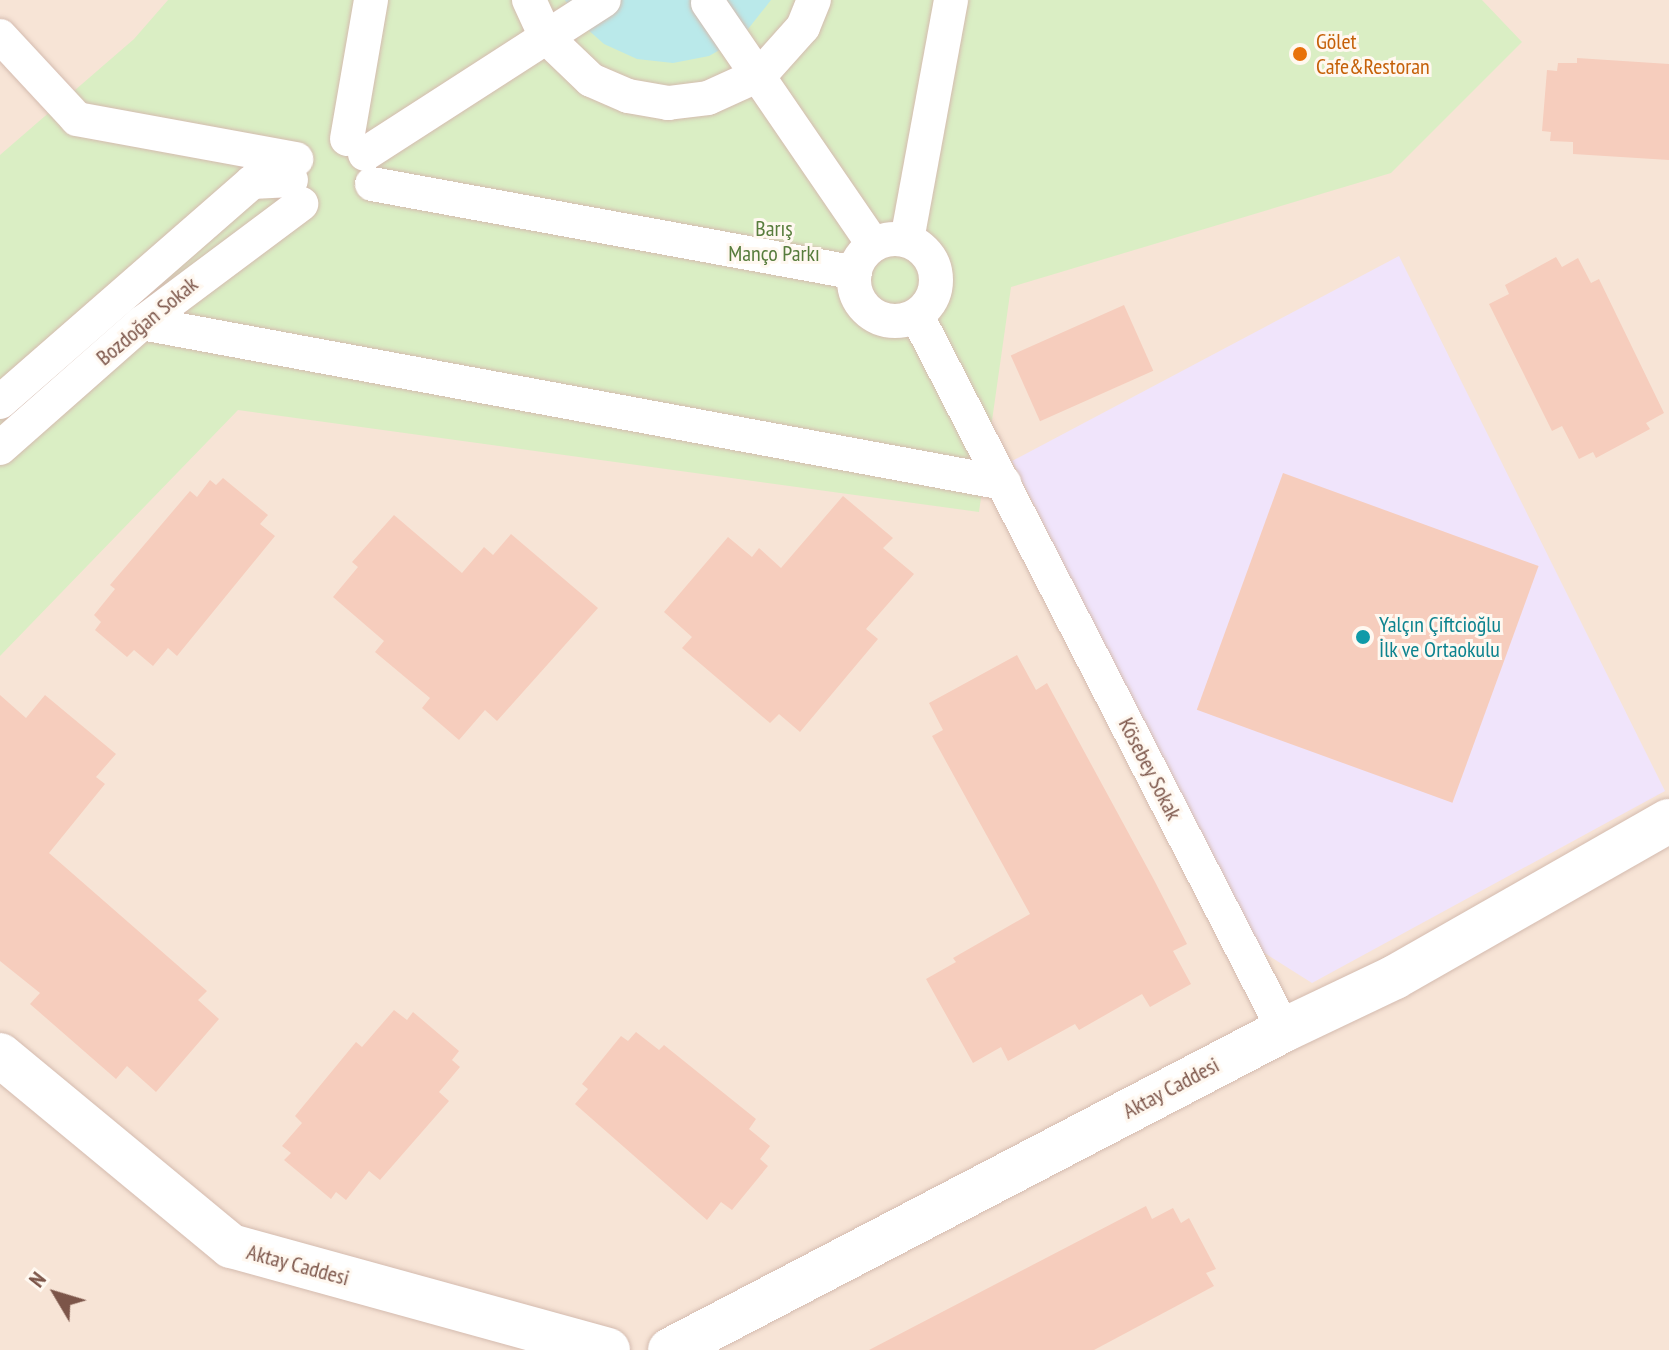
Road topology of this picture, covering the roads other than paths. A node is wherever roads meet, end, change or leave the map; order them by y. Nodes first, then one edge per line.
1 (371, 0) edge
2 (529, 0) edge
3 (604, 0) edge
4 (814, 0) edge
5 (951, 0) edge
6 (708, 3) dead end
7 (0, 36) edge
8 (546, 37) junction
9 (759, 74) junction
10 (361, 159) junction
11 (296, 181) junction
12 (891, 243) junction
13 (855, 273) junction
14 (917, 316) junction
15 (142, 323) junction
16 (0, 402) edge
17 (0, 448) edge
18 (1011, 496) junction
19 (1669, 821) edge
20 (1284, 1030) junction
21 (0, 1055) edge
22 (608, 1350) edge
23 (670, 1350) edge

1 - 10 street
2 - 8 street
3 - 8 street
4 - 9 street
5 - 12 street
6 - 9 street
7 - 11 street
8 - 9 street
8 - 10 street
9 - 12 street
10 - 13 street
11 - 15 street, Bozdoğan Sokak
11 - 16 street
12 - 13 street
12 - 14 street
13 - 14 street
14 - 18 street, Kösebey Sokak
15 - 17 street, Bozdoğan Sokak
15 - 18 street
18 - 20 street, Kösebey Sokak
19 - 20 main road, Aktay Caddesi
20 - 23 main road, Aktay Caddesi
21 - 22 main road, Aktay Caddesi

